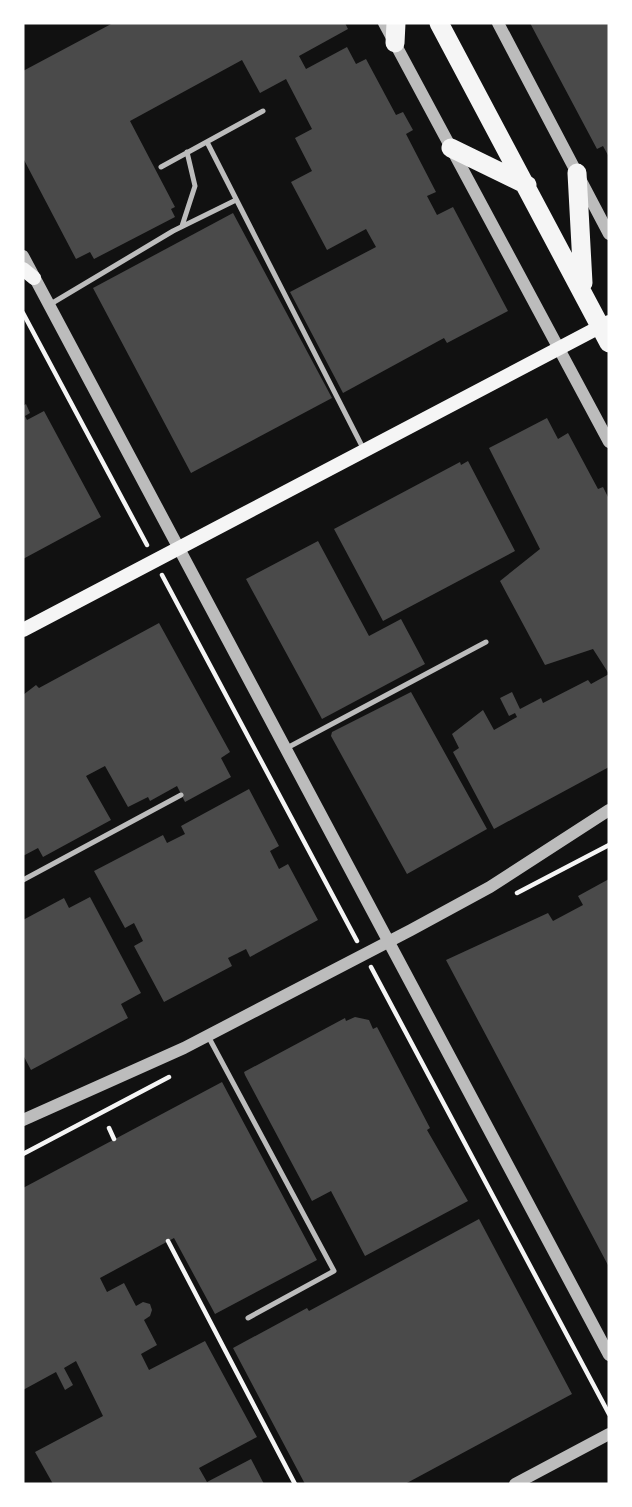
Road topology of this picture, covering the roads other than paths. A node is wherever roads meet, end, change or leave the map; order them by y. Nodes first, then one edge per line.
1 (384, 23) edge
2 (396, 23) edge
3 (439, 23) edge
4 (498, 23) edge
5 (395, 43) junction
6 (263, 111) dead end
7 (207, 142) junction
8 (452, 148) junction
9 (187, 152) junction
10 (161, 167) dead end
11 (577, 173) junction
12 (527, 185) junction
13 (236, 200) junction
14 (182, 226) junction
15 (609, 234) edge
16 (23, 256) edge
17 (28, 273) edge
18 (583, 291) junction
19 (49, 305) junction
20 (606, 330) edge
21 (560, 348) junction
22 (609, 442) edge
23 (364, 450) junction
24 (178, 549) junction
25 (23, 630) edge
26 (486, 642) dead end
27 (285, 749) junction
28 (181, 795) dead end
29 (609, 810) edge
30 (23, 880) edge
31 (388, 941) junction
32 (208, 1036) junction
33 (23, 1119) edge
34 (248, 1318) dead end
35 (609, 1355) edge
36 (609, 1434) edge
37 (515, 1484) edge

1 - 5 street
2 - 5 highway
3 - 12 highway
4 - 11 street
5 - 8 street
6 - 7 lane
7 - 9 lane
7 - 13 lane
8 - 12 highway
8 - 21 street
9 - 10 lane
9 - 14 lane
11 - 15 street
11 - 18 highway
12 - 18 highway
13 - 14 lane
13 - 23 lane
14 - 19 lane
16 - 17 street
17 - 19 street
18 - 20 highway
19 - 24 street
20 - 21 main road
21 - 22 street
21 - 23 main road
23 - 24 main road
24 - 25 main road
24 - 27 street
26 - 27 lane
27 - 31 street
28 - 30 lane
29 - 31 street
31 - 32 street
31 - 35 street
32 - 33 street
32 - 34 lane
36 - 37 street

